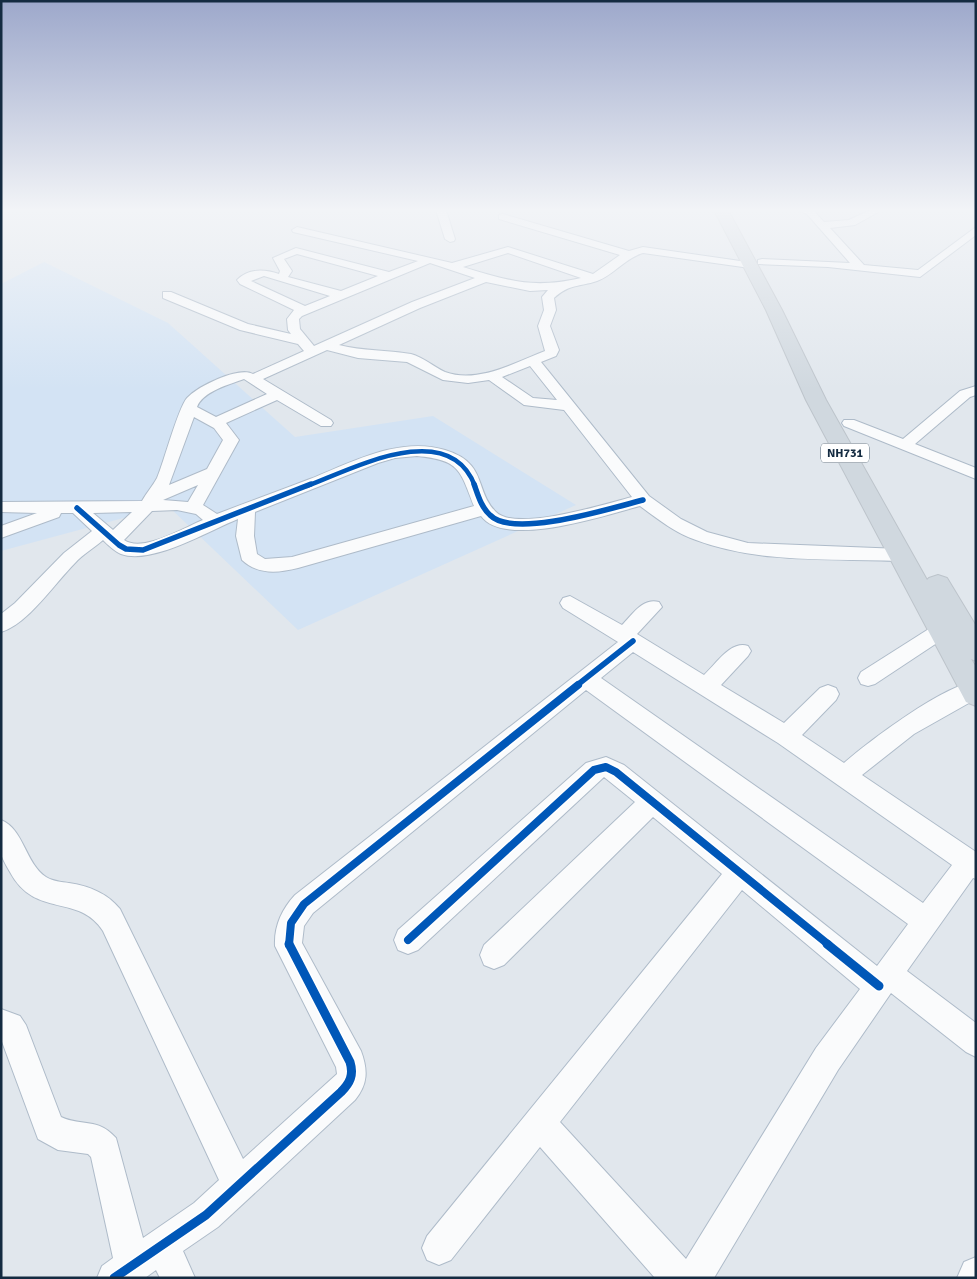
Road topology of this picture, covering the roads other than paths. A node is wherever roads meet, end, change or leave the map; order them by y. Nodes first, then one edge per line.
1 (285, 270) edge
2 (366, 270) edge
3 (408, 270) edge
4 (459, 270) edge
5 (547, 270) edge
6 (570, 270) edge
7 (606, 270) edge
8 (759, 270) edge
9 (760, 270) edge
10 (879, 270) edge
11 (927, 270) edge
12 (390, 276) junction
13 (282, 278) junction
14 (485, 278) junction
15 (594, 278) junction
16 (516, 286) junction
17 (560, 286) junction
18 (342, 294) junction
19 (167, 295) dead end
20 (304, 310) junction
21 (303, 341) junction
22 (327, 346) junction
23 (312, 352) junction
24 (533, 361) junction
25 (492, 376) junction
26 (253, 378) junction
27 (976, 390) edge
28 (278, 394) junction
29 (568, 406) junction
30 (189, 409) junction
31 (215, 423) junction
32 (326, 423) dead end
33 (848, 424) junction
34 (905, 445) junction
35 (171, 464) junction
36 (214, 472) junction
37 (976, 474) edge
38 (184, 485) junction
39 (643, 500) junction
40 (149, 502) junction
41 (196, 505) junction
42 (1, 508) edge
43 (72, 508) junction
44 (247, 509) junction
45 (485, 509) junction
46 (215, 521) junction
47 (7, 530) edge
48 (108, 536) junction
49 (900, 555) junction
50 (570, 603) dead end
51 (652, 607) dead end
52 (1, 625) edge
53 (942, 630) junction
54 (628, 638) junction
55 (976, 650) edge
56 (740, 652) dead end
57 (868, 678) dead end
58 (586, 679) junction
59 (706, 686) junction
60 (975, 692) edge
61 (828, 694) dead end
62 (786, 736) junction
63 (845, 776) junction
64 (652, 802) junction
65 (1, 831) edge
66 (972, 865) edge
67 (740, 872) junction
68 (926, 920) junction
69 (408, 940) dead end
70 (494, 955) dead end
71 (884, 980) junction
72 (1, 1023) edge
73 (976, 1042) edge
74 (540, 1123) junction
75 (239, 1186) junction
76 (163, 1246) junction
77 (439, 1248) dead end
78 (123, 1272) edge
79 (976, 1274) edge
80 (178, 1278) edge
81 (679, 1278) edge
82 (694, 1278) edge
83 (974, 1278) edge

1 - 13 street
2 - 12 street
3 - 12 street
4 - 14 street
5 - 16 street
6 - 15 street
7 - 15 street
8 - 49 highway, NH731
9 - 33 highway, NH731
10 - 11 street
12 - 18 street
13 - 18 street
13 - 20 street
14 - 16 street
14 - 22 street
15 - 17 street
16 - 17 street
17 - 24 street
18 - 20 street
19 - 21 street
20 - 21 street
21 - 23 street
22 - 23 street
22 - 25 street
23 - 26 street
24 - 25 street
24 - 29 street
25 - 29 street
26 - 28 street
26 - 30 street
27 - 34 street
28 - 31 street
28 - 32 street
29 - 39 street
30 - 31 street
30 - 35 street
31 - 36 street
33 - 34 street
33 - 55 highway, NH731
34 - 37 street
35 - 38 street
35 - 40 street
36 - 38 street
36 - 41 street
38 - 40 street
38 - 41 street
39 - 45 street
39 - 49 street
40 - 41 street
40 - 43 street
40 - 48 street
41 - 46 street
42 - 43 street
42 - 47 street
43 - 47 street
43 - 48 street
44 - 45 street
44 - 45 street
44 - 46 street
46 - 48 street
48 - 52 street
49 - 53 highway, NH731
50 - 54 street
51 - 54 street
53 - 57 street
53 - 60 highway, NH731
54 - 58 street
54 - 59 street
56 - 59 street
58 - 68 street
58 - 75 street
59 - 62 street
60 - 63 street
61 - 62 street
62 - 63 street
63 - 66 street
64 - 67 street
64 - 69 street
64 - 70 street
65 - 75 street
66 - 68 street
67 - 71 street
67 - 74 street
68 - 71 street
71 - 73 street
71 - 82 street
72 - 78 street
74 - 77 street
74 - 81 street
75 - 76 street
76 - 78 street
76 - 80 street
79 - 83 street

